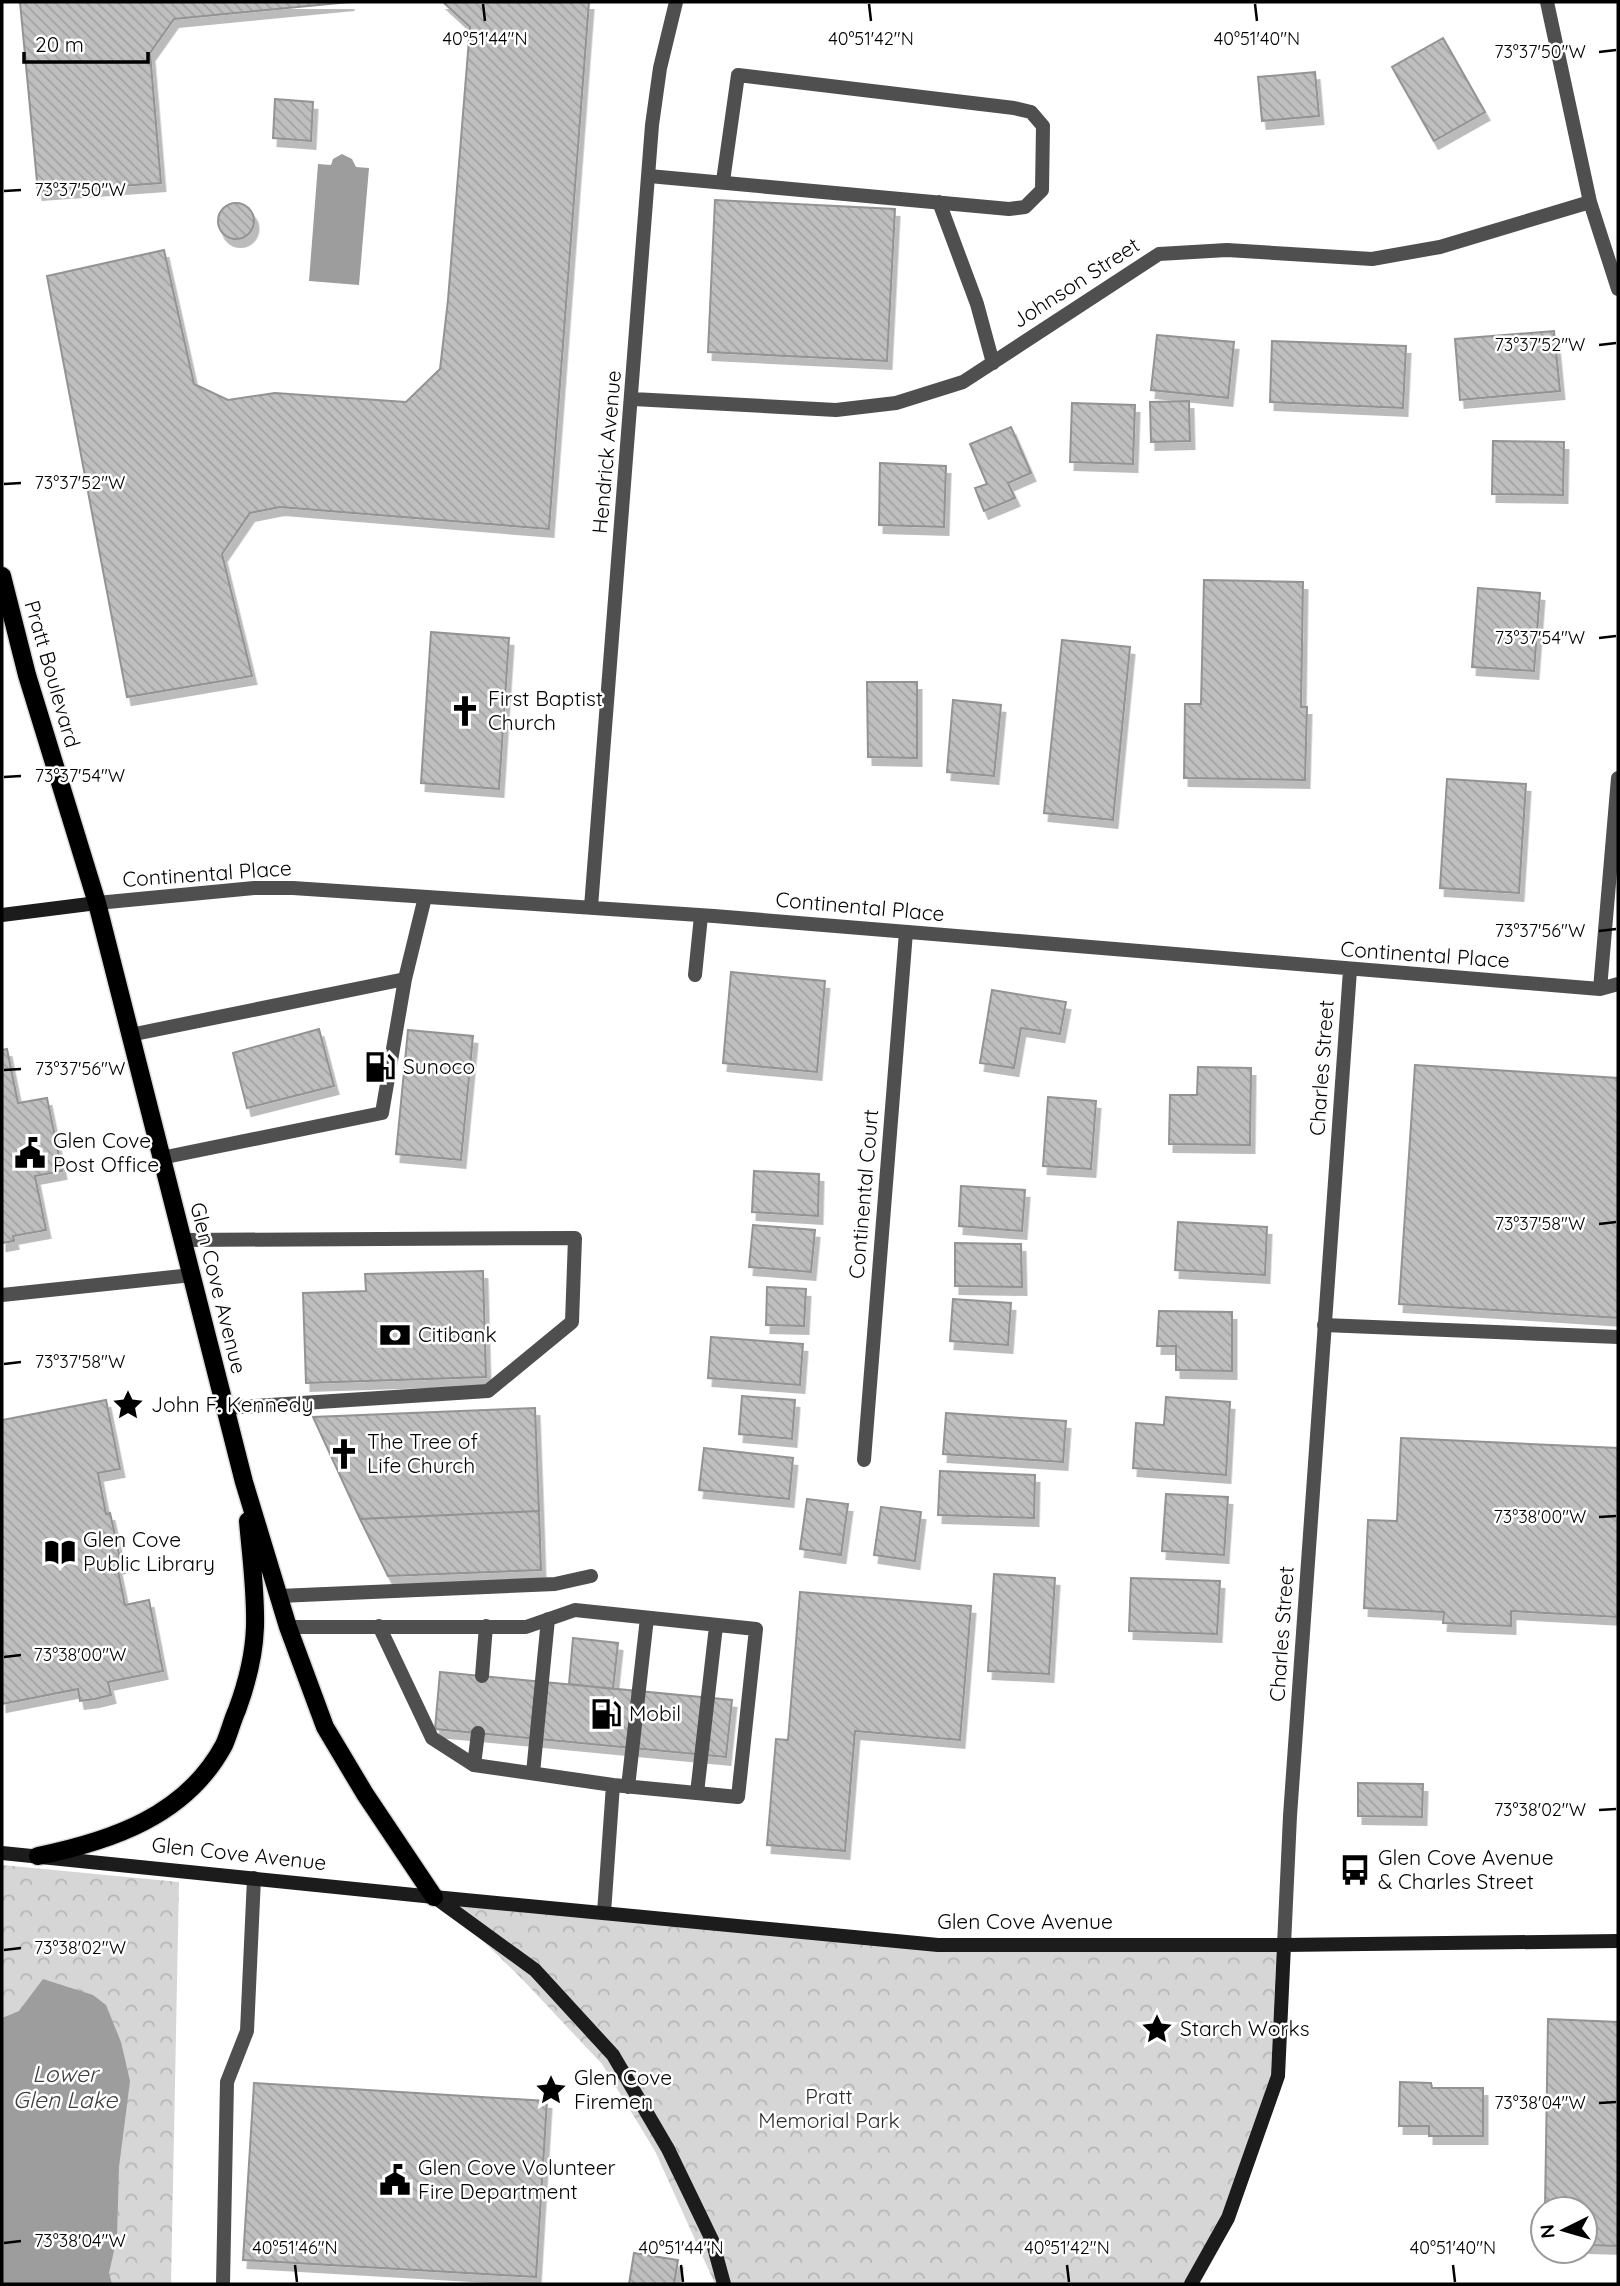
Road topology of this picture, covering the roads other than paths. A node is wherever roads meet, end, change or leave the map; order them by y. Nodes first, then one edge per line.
1 (676, 2) edge
2 (1547, 2) edge
3 (649, 176) junction
4 (723, 181) junction
5 (939, 202) junction
6 (1590, 202) junction
7 (1618, 289) edge
8 (993, 363) junction
9 (633, 399) junction
10 (2, 576) edge
11 (1618, 778) edge
12 (425, 897) junction
13 (97, 903) junction
14 (591, 907) junction
15 (2, 915) edge
16 (701, 916) junction
17 (906, 932) junction
18 (1350, 970) junction
19 (695, 975) dead end
20 (405, 979) junction
21 (1618, 984) edge
22 (1600, 989) junction
23 (130, 1035) junction
24 (160, 1158) junction
25 (182, 1240) junction
26 (192, 1275) junction
27 (2, 1295) edge
28 (1324, 1325) junction
29 (1618, 1337) edge
30 (225, 1408) junction
31 (864, 1460) dead end
32 (244, 1482) junction
33 (591, 1576) dead end
34 (279, 1596) junction
35 (647, 1618) junction
36 (548, 1619) junction
37 (379, 1626) junction
38 (486, 1626) junction
39 (716, 1626) junction
40 (288, 1627) junction
41 (482, 1676) dead end
42 (478, 1733) dead end
43 (474, 1765) junction
44 (533, 1773) junction
45 (620, 1786) junction
46 (697, 1793) junction
47 (2, 1853) edge
48 (38, 1856) junction
49 (254, 1878) junction
50 (434, 1897) junction
51 (604, 1913) junction
52 (1618, 1941) edge
53 (1284, 1945) junction
54 (223, 2284) edge
55 (724, 2284) edge
56 (1192, 2284) edge

1 - 3 street, Hendrick Avenue
2 - 6 street
3 - 4 street
3 - 9 street, Hendrick Avenue
4 - 5 street
4 - 5 street
5 - 8 street
6 - 7 street
6 - 8 street, Johnson Street
8 - 9 street, Johnson Street
9 - 14 street, Hendrick Avenue
10 - 13 main road, Pratt Boulevard
11 - 22 street
12 - 13 street, Continental Place
12 - 14 street, Continental Place
12 - 20 street
13 - 15 main road
13 - 23 main road, Glen Cove Avenue
14 - 16 street, Continental Place
16 - 17 street, Continental Place
16 - 19 street
17 - 18 street, Continental Place
17 - 31 street, Continental Court
18 - 22 street, Continental Place
18 - 28 street, Charles Street
20 - 23 street
20 - 24 street
21 - 22 street, Continental Place
23 - 24 main road, Glen Cove Avenue
24 - 25 main road, Glen Cove Avenue
25 - 26 main road, Glen Cove Avenue
25 - 30 street
26 - 27 street
26 - 30 main road, Glen Cove Avenue
28 - 29 street
28 - 53 street, Charles Street
30 - 32 main road, Glen Cove Avenue
32 - 34 main road, Glen Cove Avenue
32 - 48 main road
33 - 34 street
34 - 40 main road, Glen Cove Avenue
35 - 36 street
35 - 39 street
35 - 45 street
36 - 38 street
36 - 44 street
37 - 38 street
37 - 40 street
37 - 43 street
38 - 41 street
39 - 46 street
39 - 46 street
40 - 50 main road, Glen Cove Avenue
42 - 43 street
43 - 44 street
44 - 45 street
45 - 46 street
45 - 51 street
47 - 48 main road, Glen Cove Avenue
48 - 49 main road, Glen Cove Avenue
49 - 50 main road, Glen Cove Avenue
49 - 54 street
50 - 51 main road, Glen Cove Avenue
50 - 55 main road
51 - 53 main road, Glen Cove Avenue
52 - 53 main road, Glen Cove Avenue
53 - 56 main road, Charles Street

